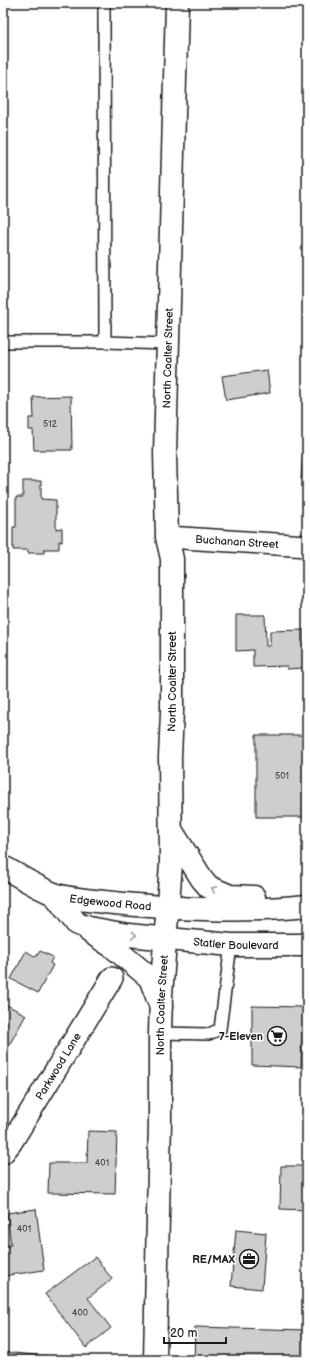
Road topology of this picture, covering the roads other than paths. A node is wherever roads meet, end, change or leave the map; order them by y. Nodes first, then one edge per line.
1 (104, 3) edge
2 (177, 3) edge
3 (3, 342) edge
4 (105, 342) junction
5 (168, 344) junction
6 (167, 537) junction
7 (307, 546) edge
8 (171, 830) junction
9 (3, 867) edge
10 (54, 895) junction
11 (307, 900) edge
12 (307, 906) edge
13 (168, 907) junction
14 (77, 924) junction
15 (165, 939) junction
16 (231, 945) junction
17 (307, 946) edge
18 (112, 978) dead end
19 (161, 1007) junction
20 (160, 1033) junction
21 (3, 1153) edge
22 (155, 1360) edge

1 - 4 lane
2 - 5 street, North Coalter Street
3 - 4 lane
4 - 5 lane
5 - 6 street, North Coalter Street
6 - 7 street, Buchanan Street
6 - 8 street, North Coalter Street
11 -> 8 street
8 - 13 street, North Coalter Street
9 - 10 street, Edgewood Road
10 - 13 street, Edgewood Road
10 - 14 street, Edgewood Road
12 - 13 street
13 - 15 street, North Coalter Street
14 -> 15 street
14 - 19 street, Edgewood Road
15 - 16 street, Statler Boulevard
15 - 19 street, North Coalter Street
16 - 17 street, Statler Boulevard
16 - 20 lane
18 - 21 street, Parkwood Lane
19 - 20 street, North Coalter Street
20 - 22 street, North Coalter Street

